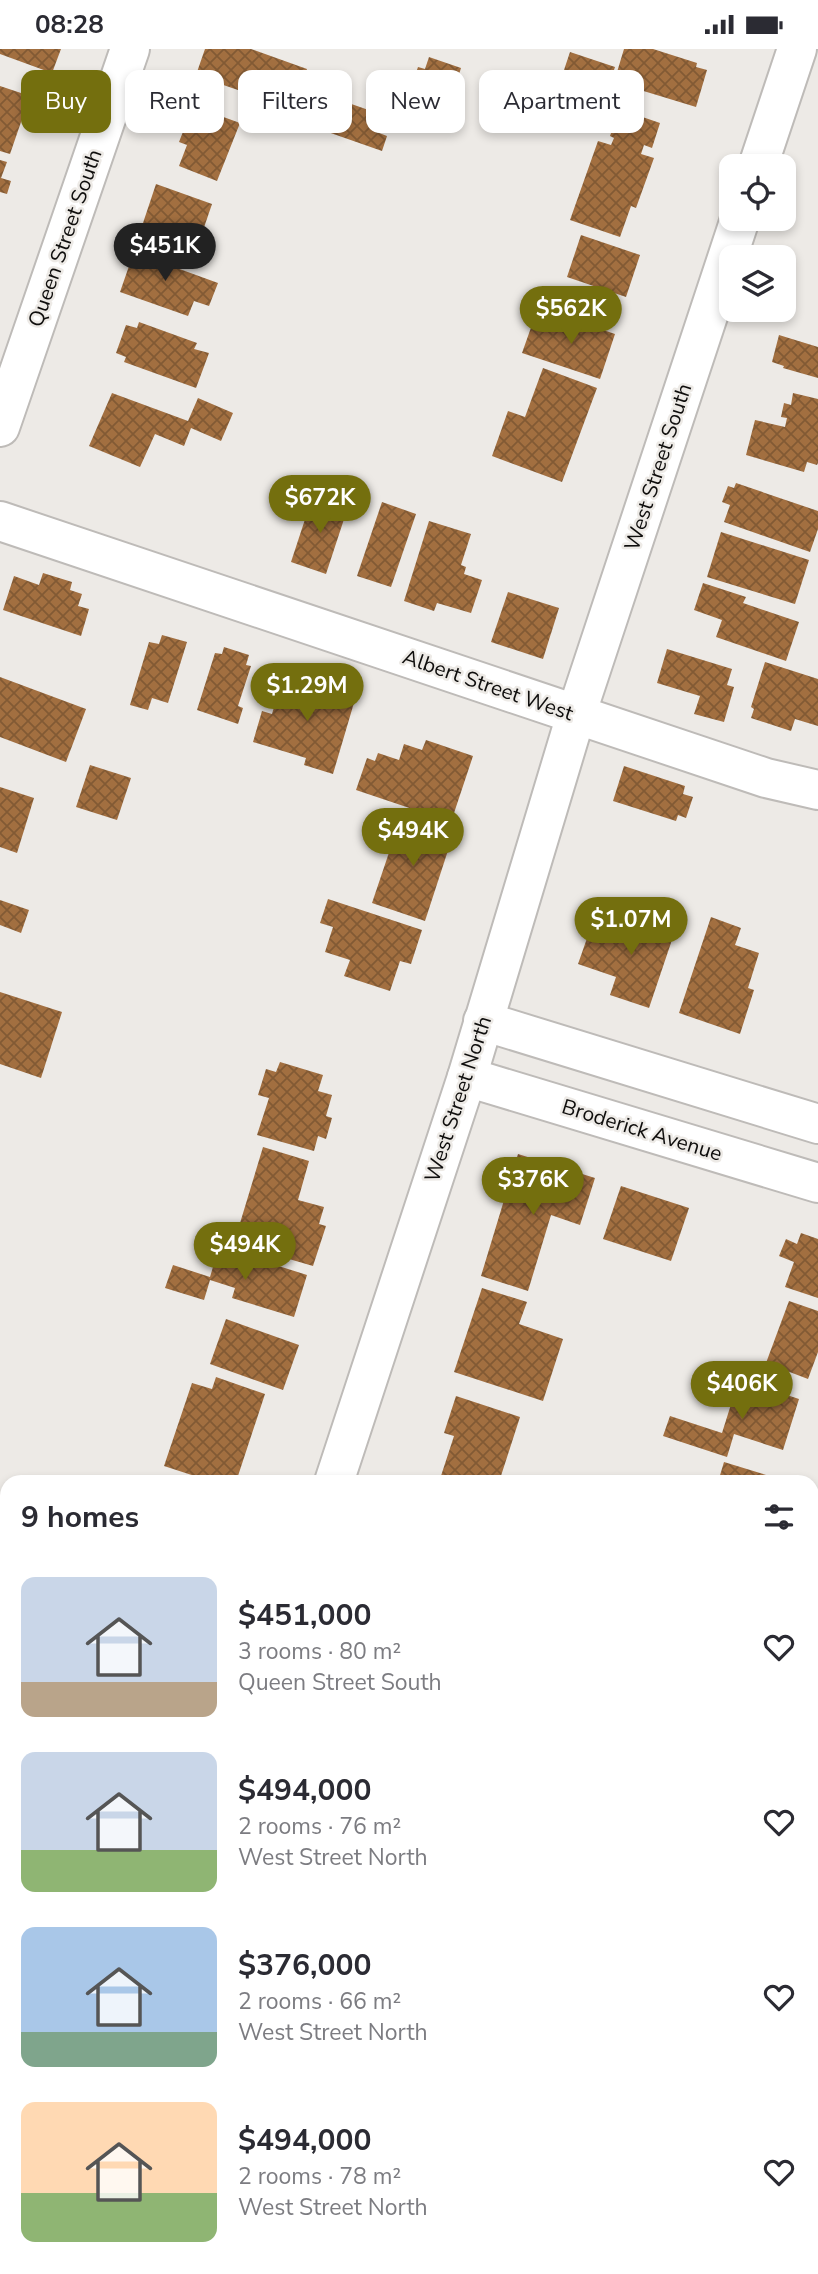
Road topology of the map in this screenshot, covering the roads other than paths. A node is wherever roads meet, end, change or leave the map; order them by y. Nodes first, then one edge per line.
1 (130, 49) edge
2 (797, 49) edge
3 (762, 154) edge
4 (736, 231) edge
5 (0, 426) edge
6 (0, 521) edge
7 (576, 715) junction
8 (818, 790) edge
9 (483, 1021) junction
10 (467, 1077) junction
11 (818, 1124) edge
12 (818, 1184) edge
13 (336, 1475) edge

1 - 5 street, Queen Street South
2 - 3 street
4 - 7 street, West Street South
6 - 7 street, Albert Street West
7 - 8 street, Albert Street West
7 - 9 street, West Street North
9 - 10 street, West Street North
9 - 11 street
10 - 12 street, Broderick Avenue
10 - 13 street, West Street North

